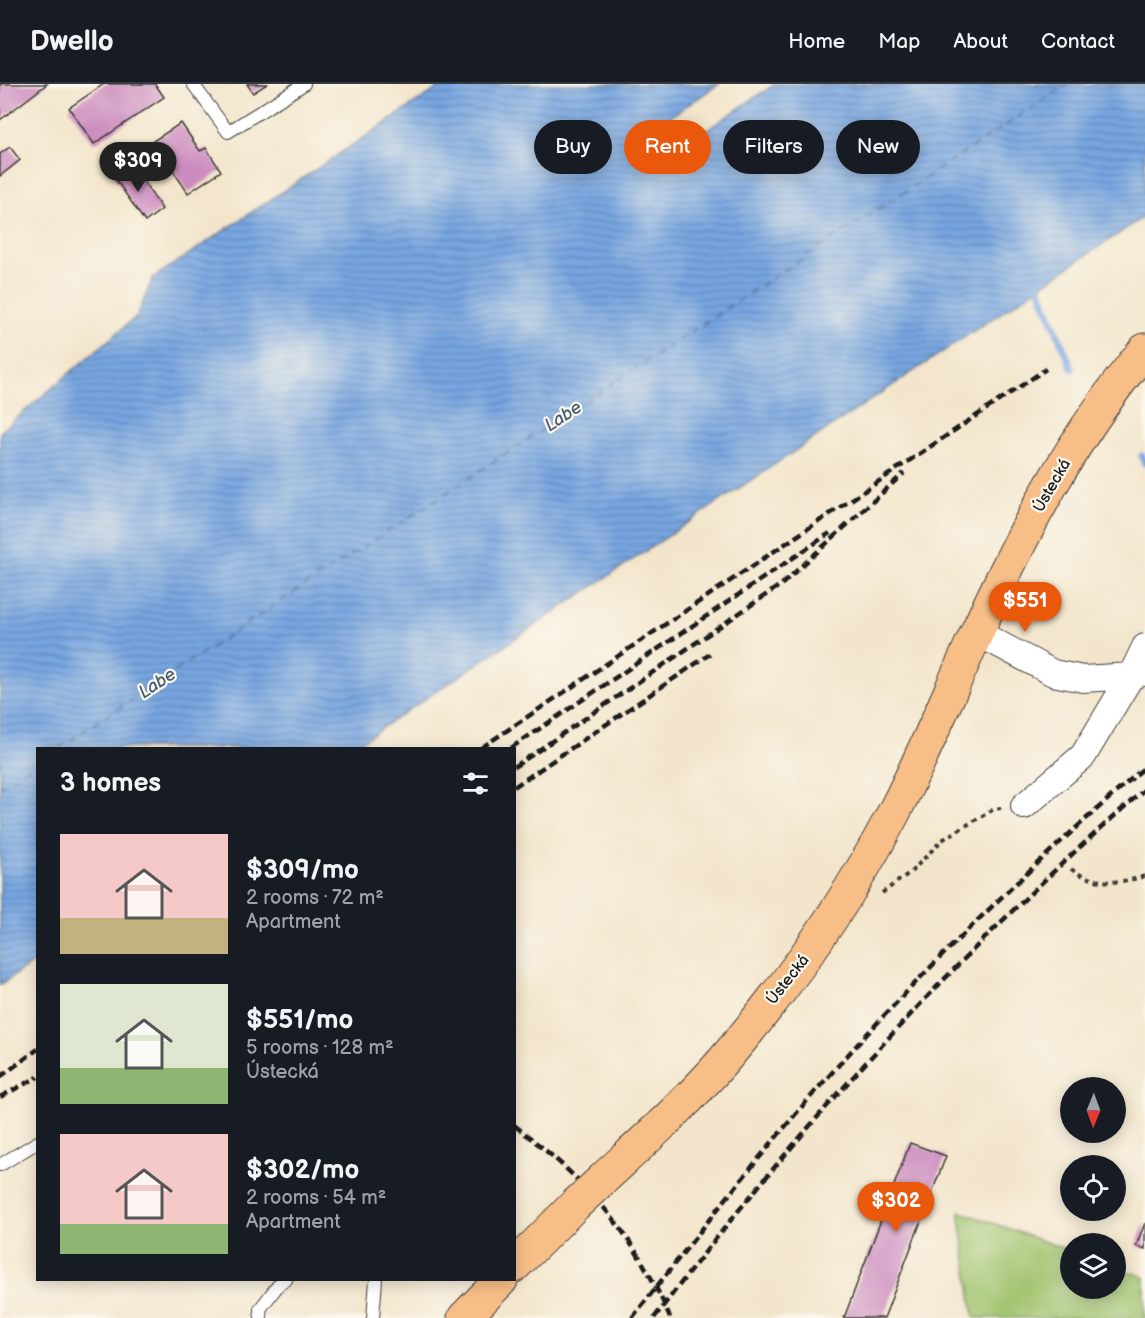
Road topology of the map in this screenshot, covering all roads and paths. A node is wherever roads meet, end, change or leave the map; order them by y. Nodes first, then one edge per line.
1 (193, 84) edge
2 (304, 84) edge
3 (1145, 350) edge
4 (976, 632) junction
5 (1145, 647) edge
6 (1138, 675) edge
7 (1024, 806) joint
8 (1071, 869) dead end
9 (1145, 876) edge
10 (844, 903) junction
11 (36, 1143) edge
12 (0, 1165) edge
13 (516, 1264) edge
14 (284, 1281) edge
15 (376, 1281) edge
16 (500, 1281) edge
17 (261, 1318) edge
18 (373, 1318) edge
19 (464, 1318) edge

1 - 2 lane
3 - 4 main road, Ústecká
4 - 6 street
4 - 10 main road, Ústecká
5 - 6 street
6 - 7 street
7 - 10 path
8 - 9 path
10 - 13 main road, Ústecká, bridge
11 - 12 lane
14 - 17 lane
15 - 18 lane
16 - 19 main road

